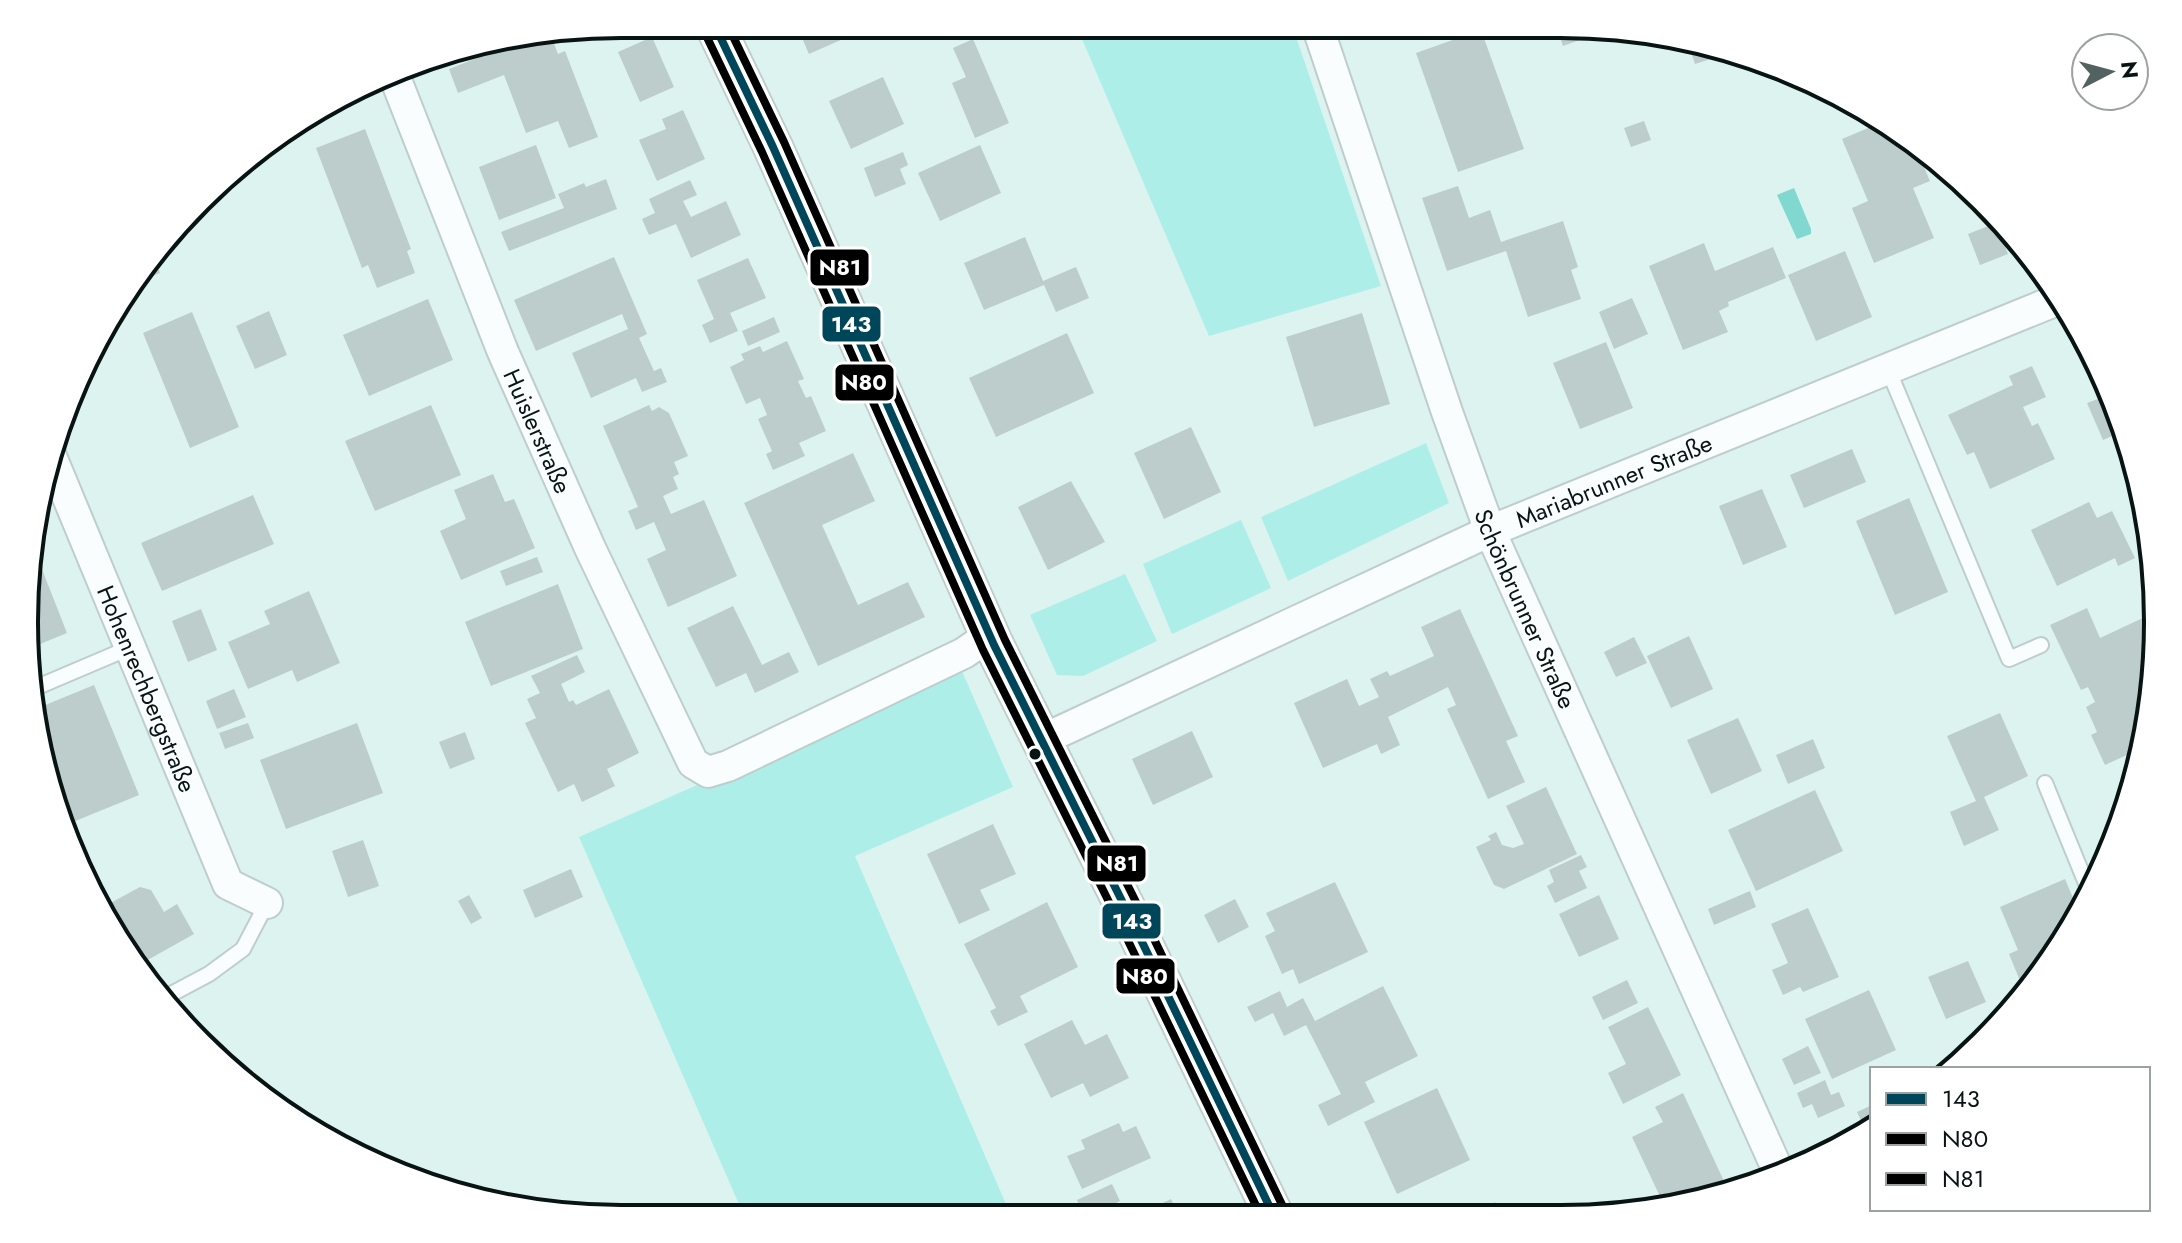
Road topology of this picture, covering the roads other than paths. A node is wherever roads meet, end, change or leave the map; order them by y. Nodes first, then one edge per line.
1 (721, 38) edge
2 (1321, 38) edge
3 (397, 82) edge
4 (2050, 303) edge
5 (1888, 369) junction
6 (57, 472) edge
7 (1490, 531) junction
8 (990, 635) junction
9 (2041, 645) dead end
10 (129, 648) junction
11 (42, 685) edge
12 (1042, 740) junction
13 (2045, 783) dead end
14 (2084, 879) edge
15 (267, 903) joint
16 (173, 993) edge
17 (1775, 1164) edge
18 (1269, 1205) edge

1 - 8 street
2 - 7 street, Schönbrunner Straße
3 - 8 street, Huislerstraße
4 - 5 street, Mariabrunner Straße
5 - 7 street, Mariabrunner Straße
5 - 9 lane
6 - 10 street, Hohenrechbergstraße
7 - 12 street, Mariabrunner Straße
7 - 17 street, Schönbrunner Straße
8 - 12 street
10 - 11 lane
10 - 15 street, Hohenrechbergstraße
12 - 18 street
13 - 14 lane
15 - 16 lane

